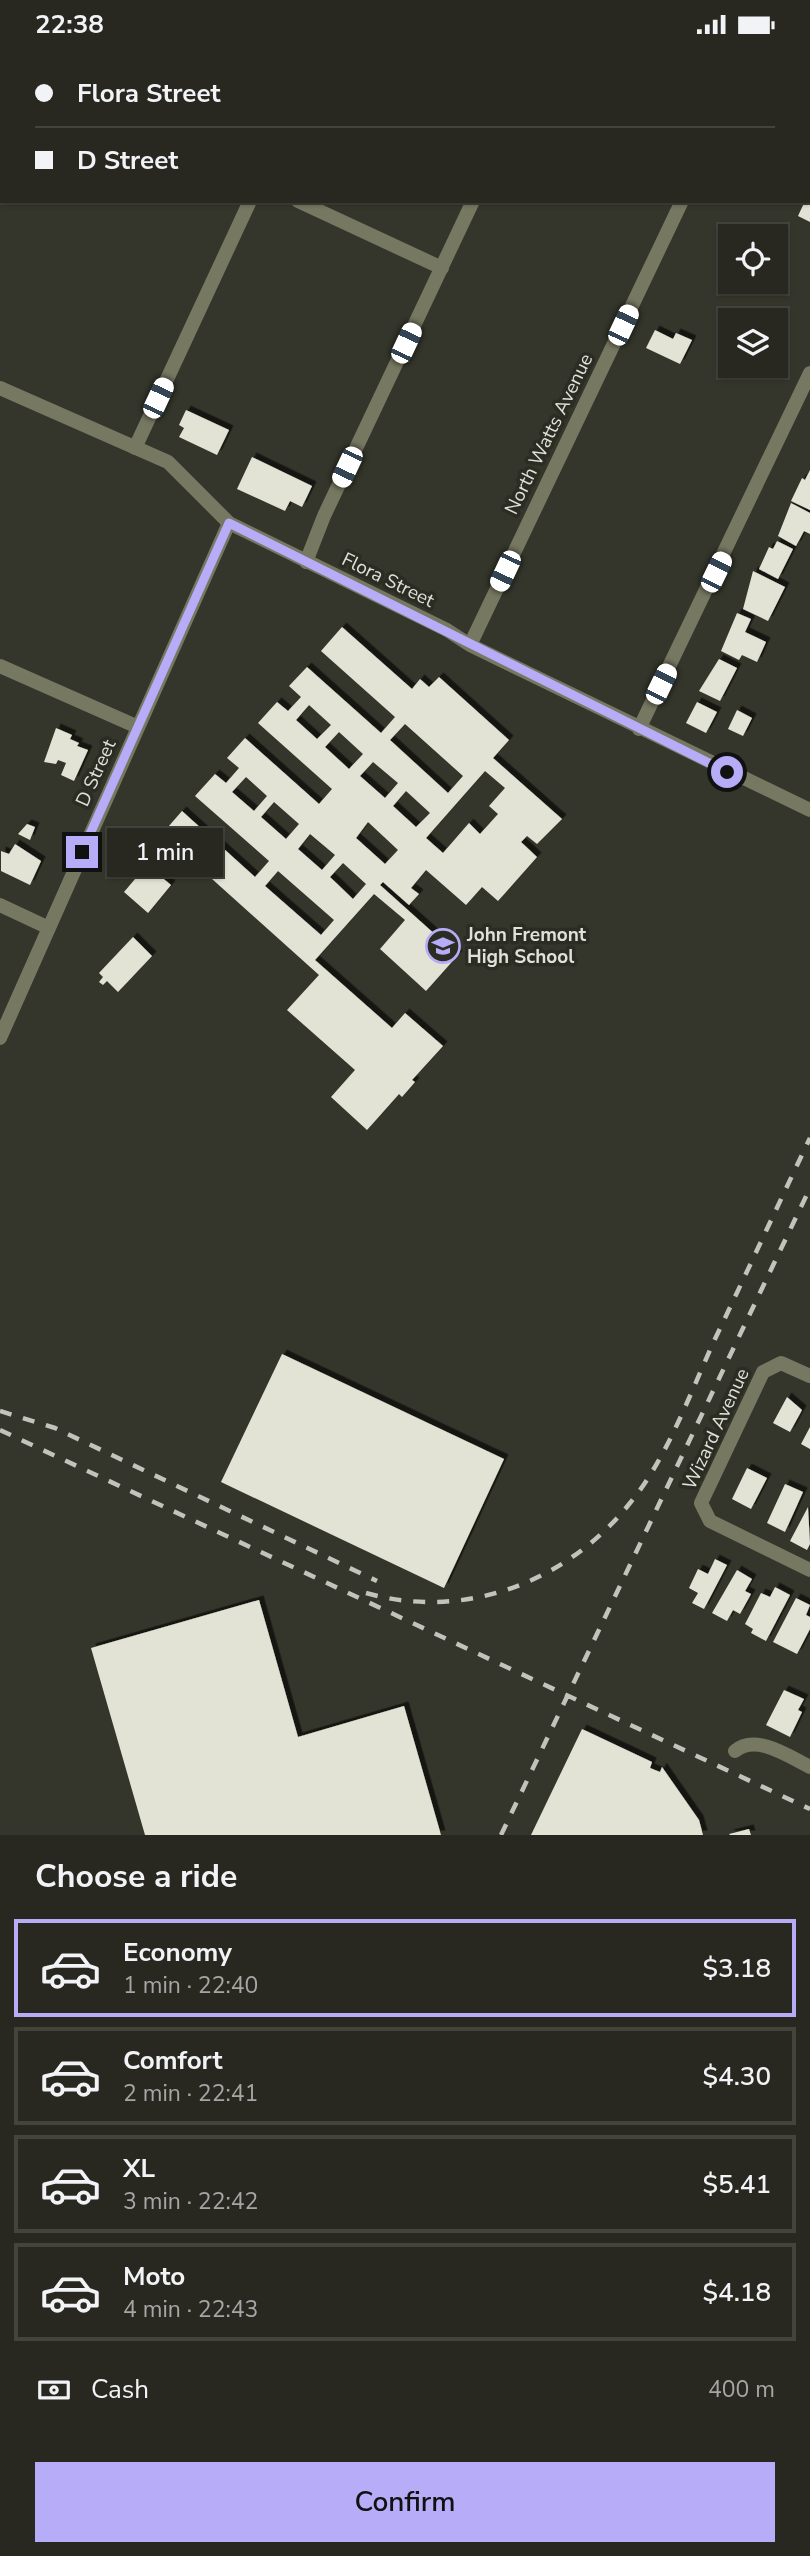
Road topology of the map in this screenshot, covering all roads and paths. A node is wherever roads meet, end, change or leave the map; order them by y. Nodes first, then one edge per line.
1 (249, 203) edge
2 (302, 203) edge
3 (472, 203) edge
4 (681, 203) edge
5 (442, 268) junction
6 (810, 373) edge
7 (0, 388) edge
8 (135, 448) junction
9 (229, 523) junction
10 (306, 562) junction
11 (470, 645) junction
12 (0, 666) edge
13 (138, 727) junction
14 (639, 729) junction
15 (810, 810) edge
16 (0, 905) edge
17 (49, 928) junction
18 (0, 1038) edge
19 (810, 1376) edge
20 (810, 1570) edge
21 (735, 1751) dead end
22 (810, 1767) edge

1 - 8 street
2 - 5 street
3 - 5 street
4 - 11 street, North Watts Avenue
5 - 10 street
6 - 14 street
7 - 8 street, Flora Street
8 - 9 street, Flora Street
9 - 10 street, Flora Street
9 - 13 street, D Street
10 - 11 street, Flora Street
11 - 14 street, Flora Street
12 - 13 street
13 - 17 street, D Street
14 - 15 street, Flora Street
16 - 17 street
17 - 18 street, D Street
19 - 20 street, Wizard Avenue
21 - 22 street

